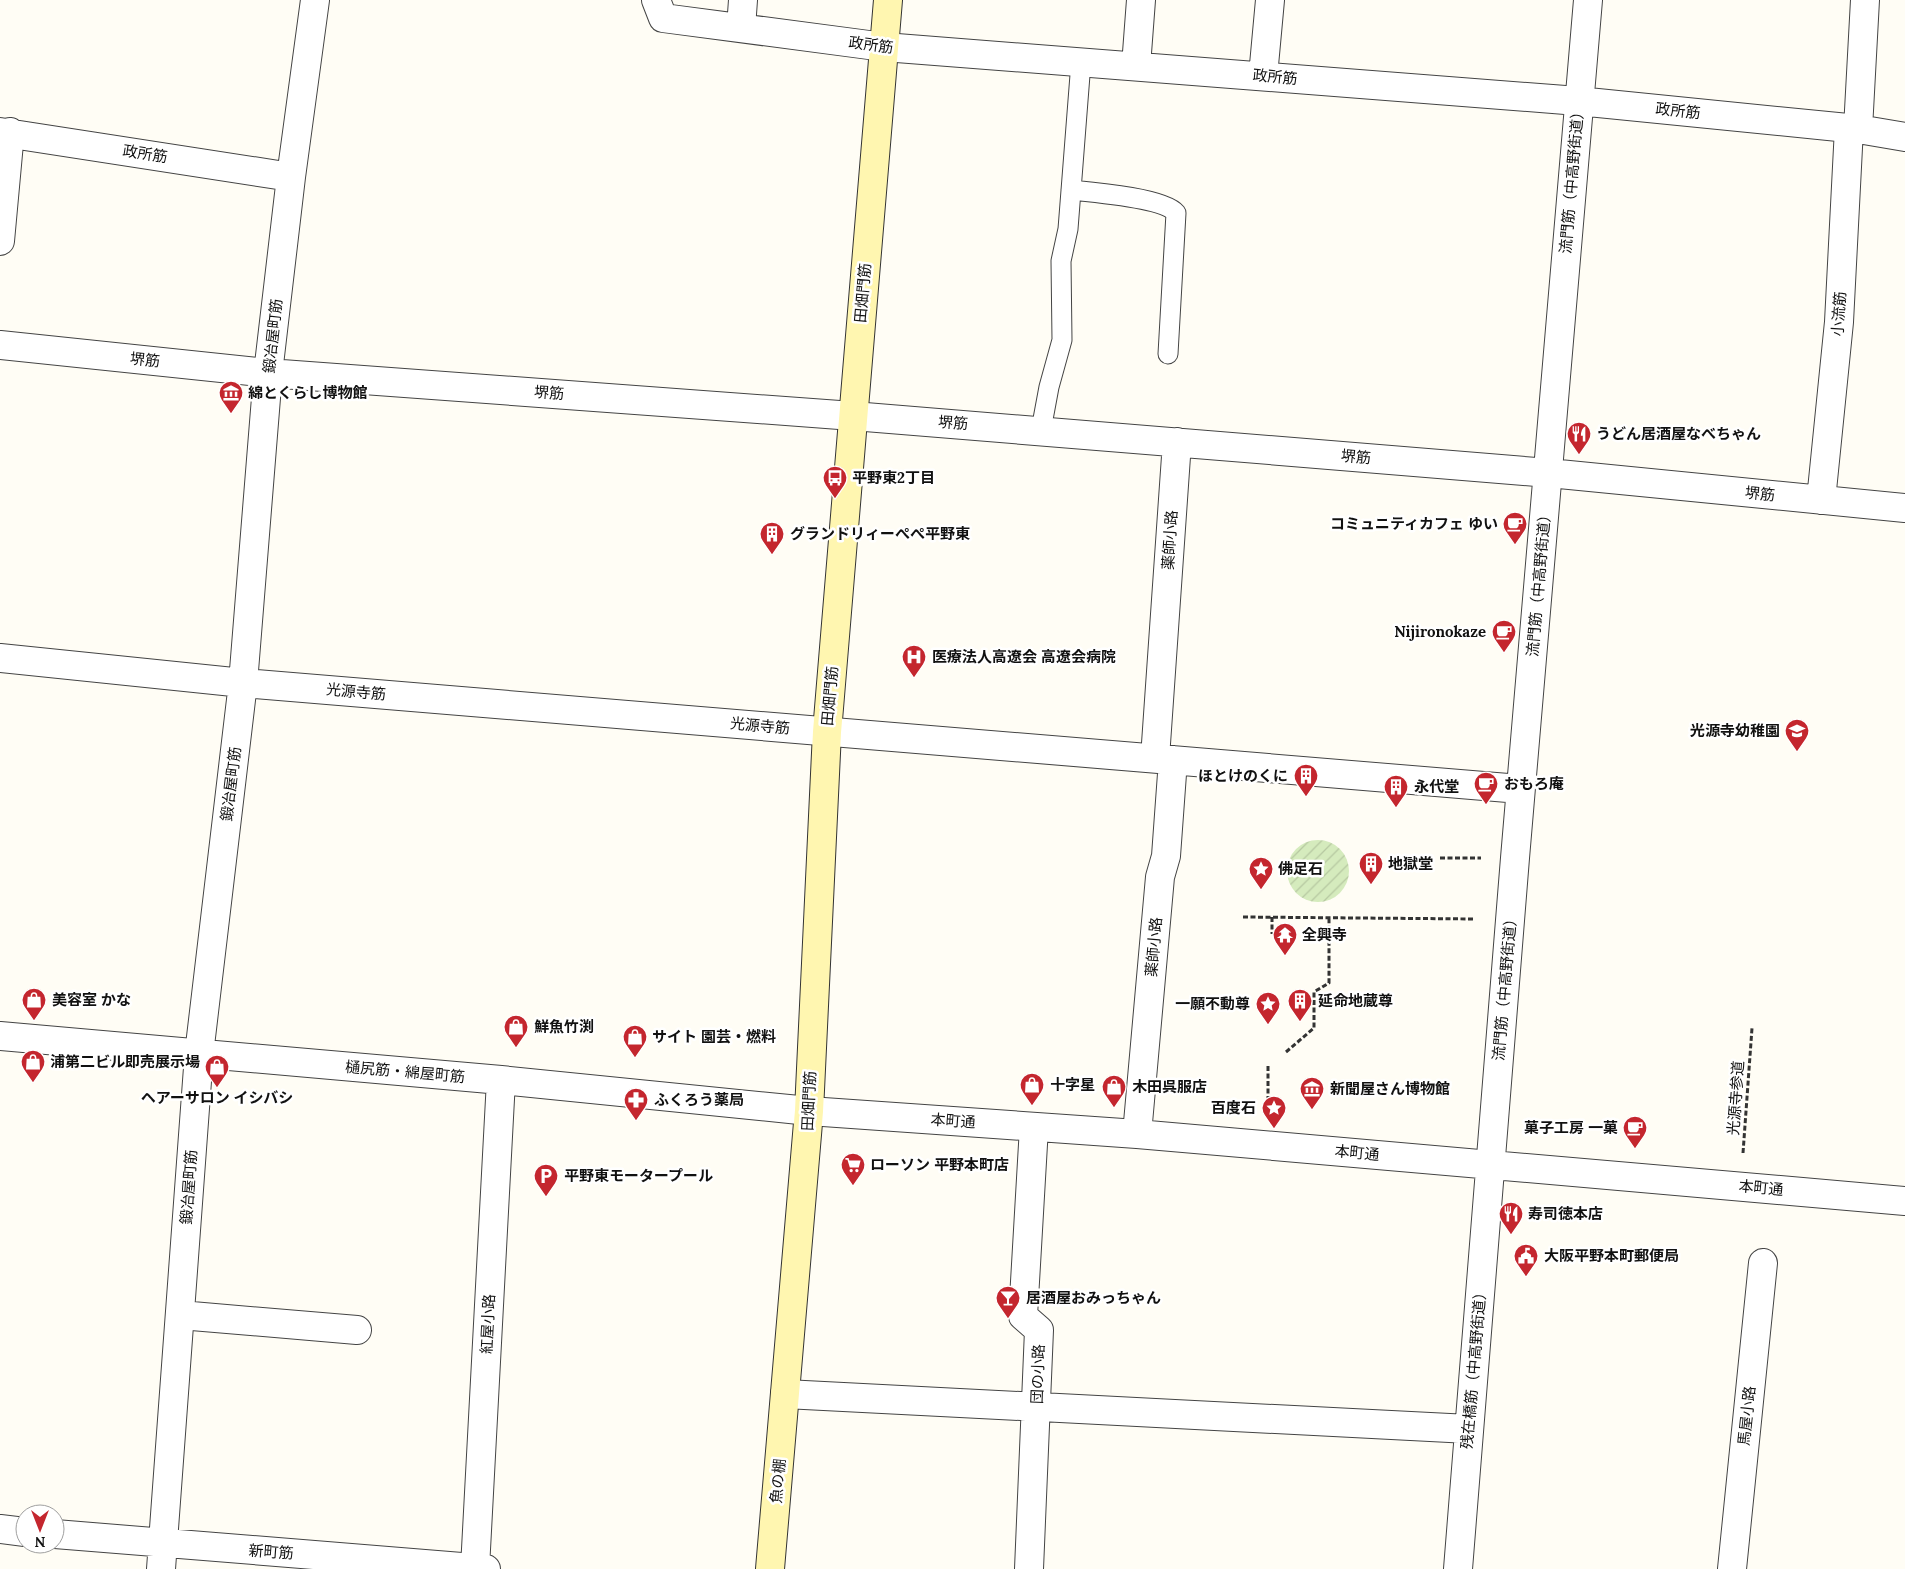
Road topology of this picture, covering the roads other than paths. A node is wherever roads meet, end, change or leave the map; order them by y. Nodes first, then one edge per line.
1 (315, 0) edge
2 (656, 0) edge
3 (743, 0) edge
4 (888, 0) edge
5 (1141, 0) edge
6 (1270, 0) edge
7 (1588, 0) edge
8 (1864, 0) edge
9 (741, 28) junction
10 (884, 47) junction
11 (1081, 62) junction
12 (1136, 66) junction
13 (1263, 76) junction
14 (1578, 102) junction
15 (1853, 129) junction
16 (5, 132) edge
17 (1905, 136) edge
18 (291, 177) junction
19 (1071, 190) junction
20 (0, 241) edge
21 (0, 345) edge
22 (1168, 354) dead end
23 (268, 372) junction
24 (853, 416) junction
25 (1042, 430) junction
26 (1177, 442) junction
27 (1549, 473) junction
28 (1821, 500) junction
29 (1905, 508) edge
30 (0, 658) edge
31 (243, 683) junction
32 (827, 732) junction
33 (1164, 759) junction
34 (1520, 789) junction
35 (0, 1036) edge
36 (199, 1054) junction
37 (501, 1080) junction
38 (809, 1111) junction
39 (1034, 1127) junction
40 (1137, 1134) junction
41 (1490, 1164) junction
42 (1905, 1201) edge
43 (1763, 1263) dead end
44 (180, 1316) junction
45 (356, 1330) dead end
46 (785, 1394) junction
47 (1037, 1408) junction
48 (1469, 1429) junction
49 (0, 1529) edge
50 (15, 1531) edge
51 (65, 1536) edge
52 (162, 1557) edge
53 (481, 1568) edge
54 (770, 1569) edge
55 (1029, 1569) edge
56 (1458, 1569) edge
57 (1732, 1569) edge

1 - 18 street, 鍛冶屋町筋
2 - 9 street, 政所筋
3 - 9 street
4 - 10 street, 田畑門筋
5 - 12 street
6 - 13 street
7 - 14 street, 流門筋（中高野街道）
8 - 15 street, 小流筋
9 - 10 street, 政所筋
10 - 11 street, 政所筋
10 - 24 street, 田畑門筋
11 - 12 street, 政所筋
11 - 19 lane
12 - 13 street, 政所筋
13 - 14 street, 政所筋
14 - 15 street, 政所筋
14 - 27 street, 流門筋（中高野街道）
15 - 17 street, 政所筋
15 - 28 street, 小流筋
16 - 18 street, 政所筋
16 - 20 street
18 - 23 street, 鍛冶屋町筋
19 - 22 lane
19 - 25 lane
21 - 23 street, 堺筋
23 - 24 street, 堺筋
23 - 31 street, 鍛冶屋町筋
24 - 25 street, 堺筋
24 - 32 street, 田畑門筋
25 - 26 street, 堺筋
26 - 27 street, 堺筋
26 - 33 street, 薬師小路
27 - 28 street, 堺筋
27 - 34 street, 流門筋（中高野街道）
28 - 29 street, 堺筋
30 - 31 street, 光源寺筋
31 - 32 street, 光源寺筋
31 - 36 street, 鍛冶屋町筋
32 - 33 street, 光源寺筋
32 - 38 street, 田畑門筋
33 - 34 street, 光源寺筋
33 - 40 street, 薬師小路
34 - 41 street, 流門筋（中高野街道）
35 - 36 street, 樋尻筋・綿屋町筋
36 - 37 street, 樋尻筋・綿屋町筋
36 - 44 street, 鍛冶屋町筋
37 - 38 street, 樋尻筋・綿屋町筋
37 - 53 street, 紅屋小路
38 - 39 street, 本町通
38 - 46 street, 田畑門筋
39 - 40 street, 本町通
39 - 47 street, 団の小路
40 - 41 street, 本町通
41 - 42 street, 本町通
41 - 48 street, 残在橋筋（中高野街道）
43 - 57 street, 馬屋小路
44 - 45 street
44 - 52 street, 鍛冶屋町筋
46 - 47 street
46 - 54 street, 魚の棚
47 - 48 street
47 - 55 street, 団の小路
48 - 56 street, 残在橋筋（中高野街道）
49 - 50 street
51 - 52 street, 新町筋
52 - 53 street, 新町筋

